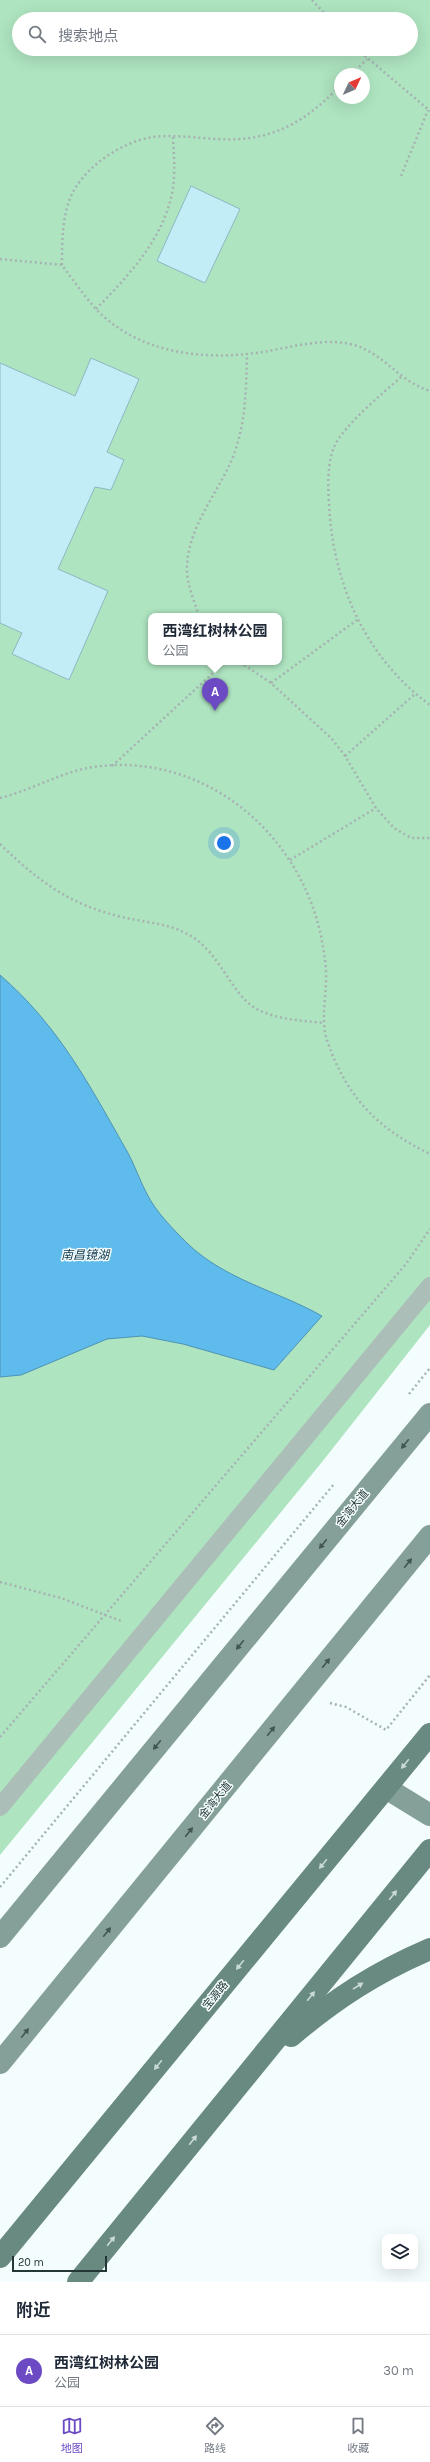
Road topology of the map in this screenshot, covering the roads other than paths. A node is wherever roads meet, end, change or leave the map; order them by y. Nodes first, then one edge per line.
1 (430, 1286) edge
2 (430, 1414) edge
3 (430, 1536) edge
4 (430, 1734) edge
5 (386, 1788) junction
6 (0, 1807) edge
7 (430, 1815) edge
8 (430, 1850) edge
9 (0, 1937) edge
10 (430, 1949) edge
11 (0, 2064) edge
12 (250, 2071) junction
13 (0, 2257) edge
14 (78, 2282) edge

1 - 6 lane
2 -> 9 main road, 金湾大道
11 -> 3 main road, 金湾大道
4 -> 5 main road, 宝源路
5 - 7 main road
5 -> 13 main road, 宝源路
12 -> 8 main road
12 -> 10 main road
14 -> 12 main road

